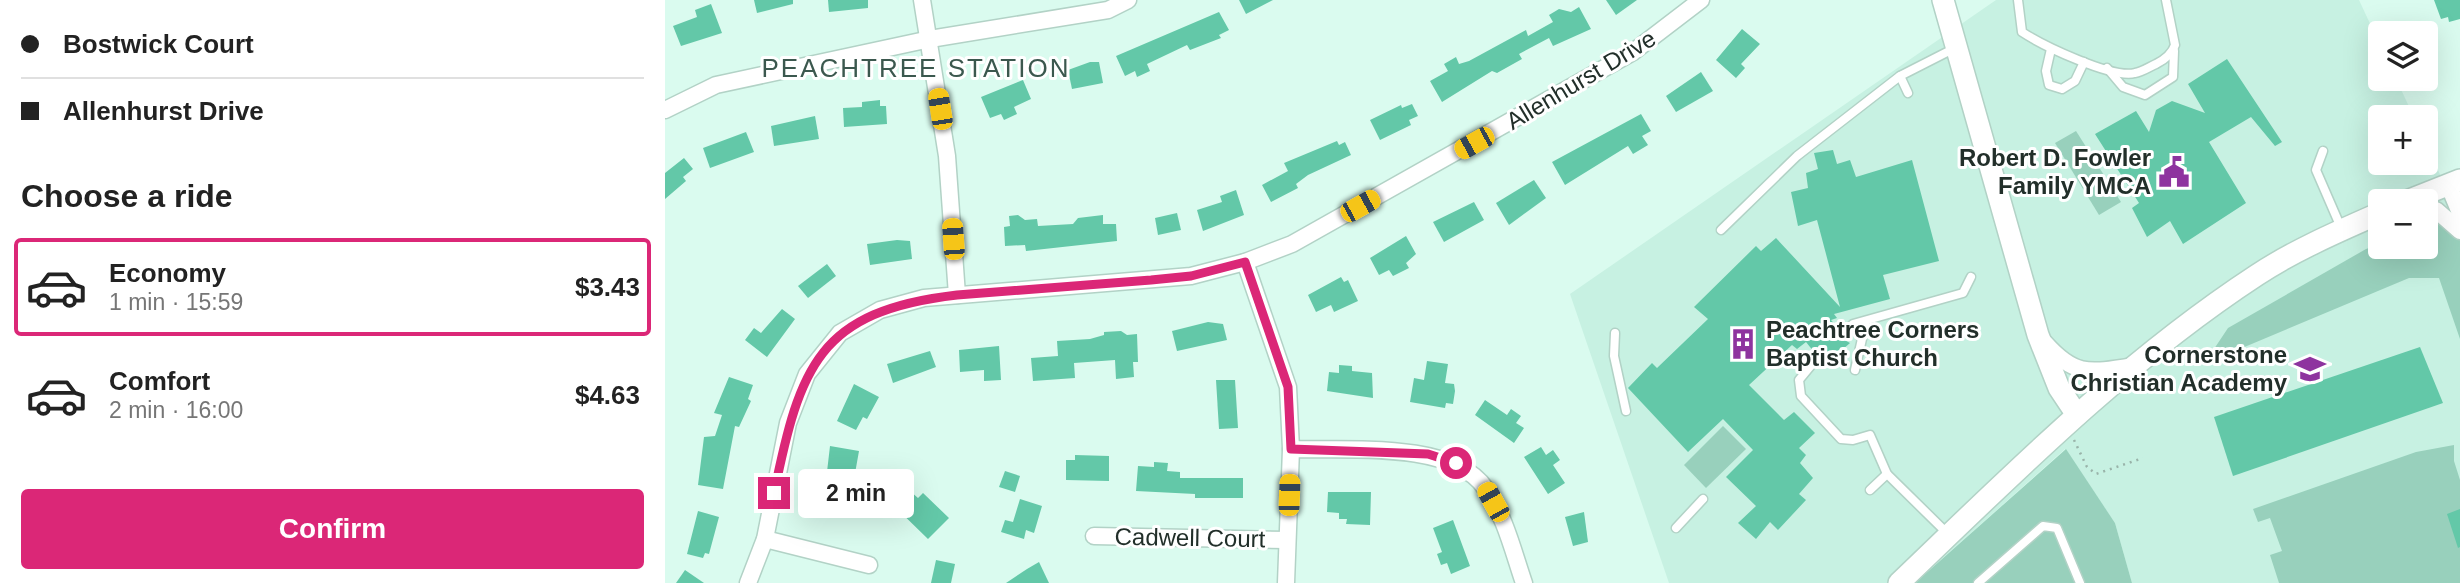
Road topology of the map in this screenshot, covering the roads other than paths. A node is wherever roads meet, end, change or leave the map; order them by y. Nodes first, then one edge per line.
1 (922, 0) edge
2 (1128, 0) edge
3 (1701, 0) edge
4 (1943, 0) edge
5 (2018, 0) edge
6 (2166, 0) edge
7 (930, 39) junction
8 (1955, 48) junction
9 (2051, 49) junction
10 (2173, 51) junction
11 (2084, 62) junction
12 (2107, 68) junction
13 (1900, 76) junction
14 (1908, 93) dead end
15 (665, 110) edge
16 (2323, 151) dead end
17 (2454, 182) edge
18 (2437, 189) edge
19 (2438, 212) edge
20 (2460, 213) edge
21 (2368, 218) edge
22 (1721, 230) dead end
23 (2342, 230) junction
24 (2460, 231) edge
25 (1245, 262) junction
26 (1971, 277) dead end
27 (957, 295) junction
28 (1866, 321) junction
29 (1615, 332) dead end
30 (1843, 334) dead end
31 (2038, 335) junction
32 (1818, 357) dead end
33 (2134, 366) junction
34 (1855, 370) dead end
35 (1626, 411) dead end
36 (2077, 415) junction
37 (1291, 449) junction
38 (1887, 474) junction
39 (1870, 490) dead end
40 (1703, 499) dead end
41 (1676, 528) dead end
42 (1949, 535) junction
43 (1094, 536) dead end
44 (765, 539) junction
45 (1287, 540) junction
46 (869, 565) dead end
47 (748, 583) edge
48 (1286, 583) edge
49 (1524, 583) edge
50 (1899, 583) edge
51 (1978, 583) edge
52 (2080, 583) edge

1 - 7 street
2 - 7 street
3 - 25 street, Allenhurst Drive
4 - 8 street
5 - 9 lane
6 - 10 lane
7 - 15 street
7 - 27 street
8 - 13 lane
8 - 31 street
9 - 11 lane
9 - 11 lane
10 - 12 lane
10 - 12 lane
11 - 12 lane
13 - 14 lane
13 - 22 lane
16 - 23 lane
17 - 18 street
17 - 20 street
19 - 24 street
21 - 23 street
23 - 33 street
25 - 27 street, Allenhurst Drive
25 - 37 street
26 - 28 lane
27 - 44 street, Allenhurst Drive
28 - 30 lane
28 - 34 lane
29 - 35 lane
31 - 33 street
31 - 36 street
32 - 38 lane
33 - 36 street
36 - 42 street
37 - 45 street
37 - 49 street
38 - 39 lane
38 - 42 lane
40 - 41 lane
42 - 50 street
43 - 45 street, Cadwell Court
44 - 46 street
44 - 47 street, Allenhurst Drive
45 - 48 street
51 - 52 lane

